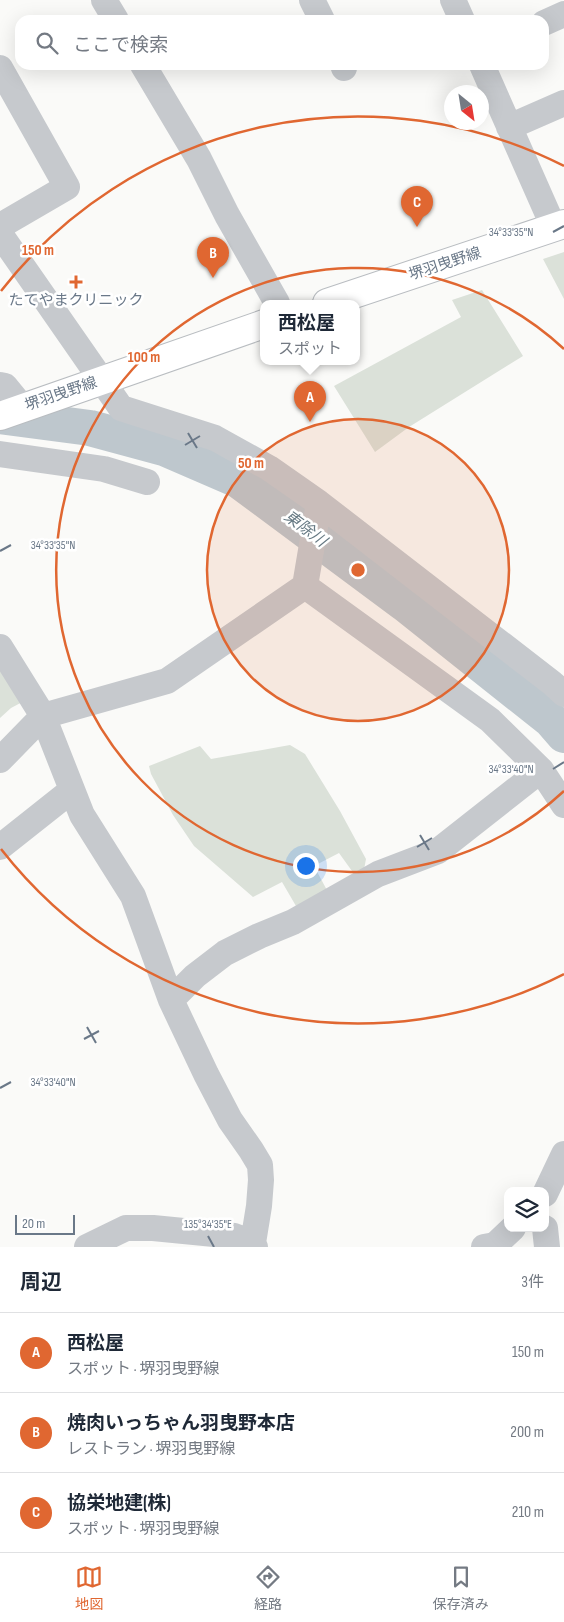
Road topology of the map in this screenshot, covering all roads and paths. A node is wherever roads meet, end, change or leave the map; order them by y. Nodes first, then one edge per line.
1 (104, 0) edge
2 (312, 0) edge
3 (453, 0) edge
4 (564, 14) edge
5 (113, 15) edge
6 (320, 15) edge
7 (460, 15) edge
8 (549, 21) edge
9 (0, 68) edge
10 (146, 70) edge
11 (484, 70) edge
12 (564, 103) edge
13 (509, 127) junction
14 (0, 226) edge
15 (559, 226) edge
16 (0, 234) edge
17 (275, 300) edge
18 (336, 300) edge
19 (260, 325) edge
20 (100, 380) junction
21 (16, 400) edge
22 (0, 454) edge
23 (147, 482) dead end
24 (319, 503) junction
25 (305, 586) junction
26 (0, 647) edge
27 (564, 694) edge
28 (43, 716) junction
29 (0, 760) edge
30 (541, 770) junction
31 (72, 790) junction
32 (564, 805) edge
33 (0, 847) edge
34 (171, 1000) junction
35 (564, 1154) edge
36 (548, 1187) edge
37 (564, 1194) edge
38 (549, 1200) edge
39 (545, 1232) edge
40 (254, 1246) edge
41 (87, 1247) edge
42 (547, 1247) edge

1 - 5 street
2 - 6 street
3 - 7 street
4 - 8 street
9 - 14 street
10 - 17 street
11 - 13 street
12 - 13 street
13 - 15 street
15 - 18 main road, 堺羽曳野線
16 - 20 street
19 - 20 main road, 堺羽曳野線
20 - 21 main road, 堺羽曳野線
20 - 24 street
22 - 23 street
24 - 25 street
24 - 27 street
25 - 28 street
25 - 30 street
26 - 28 street
28 - 29 street
28 - 31 street
30 - 32 street
30 - 34 street
31 - 33 street
31 - 34 street
34 - 40 street
35 - 36 street
37 - 38 street
39 - 42 street
40 - 41 street

